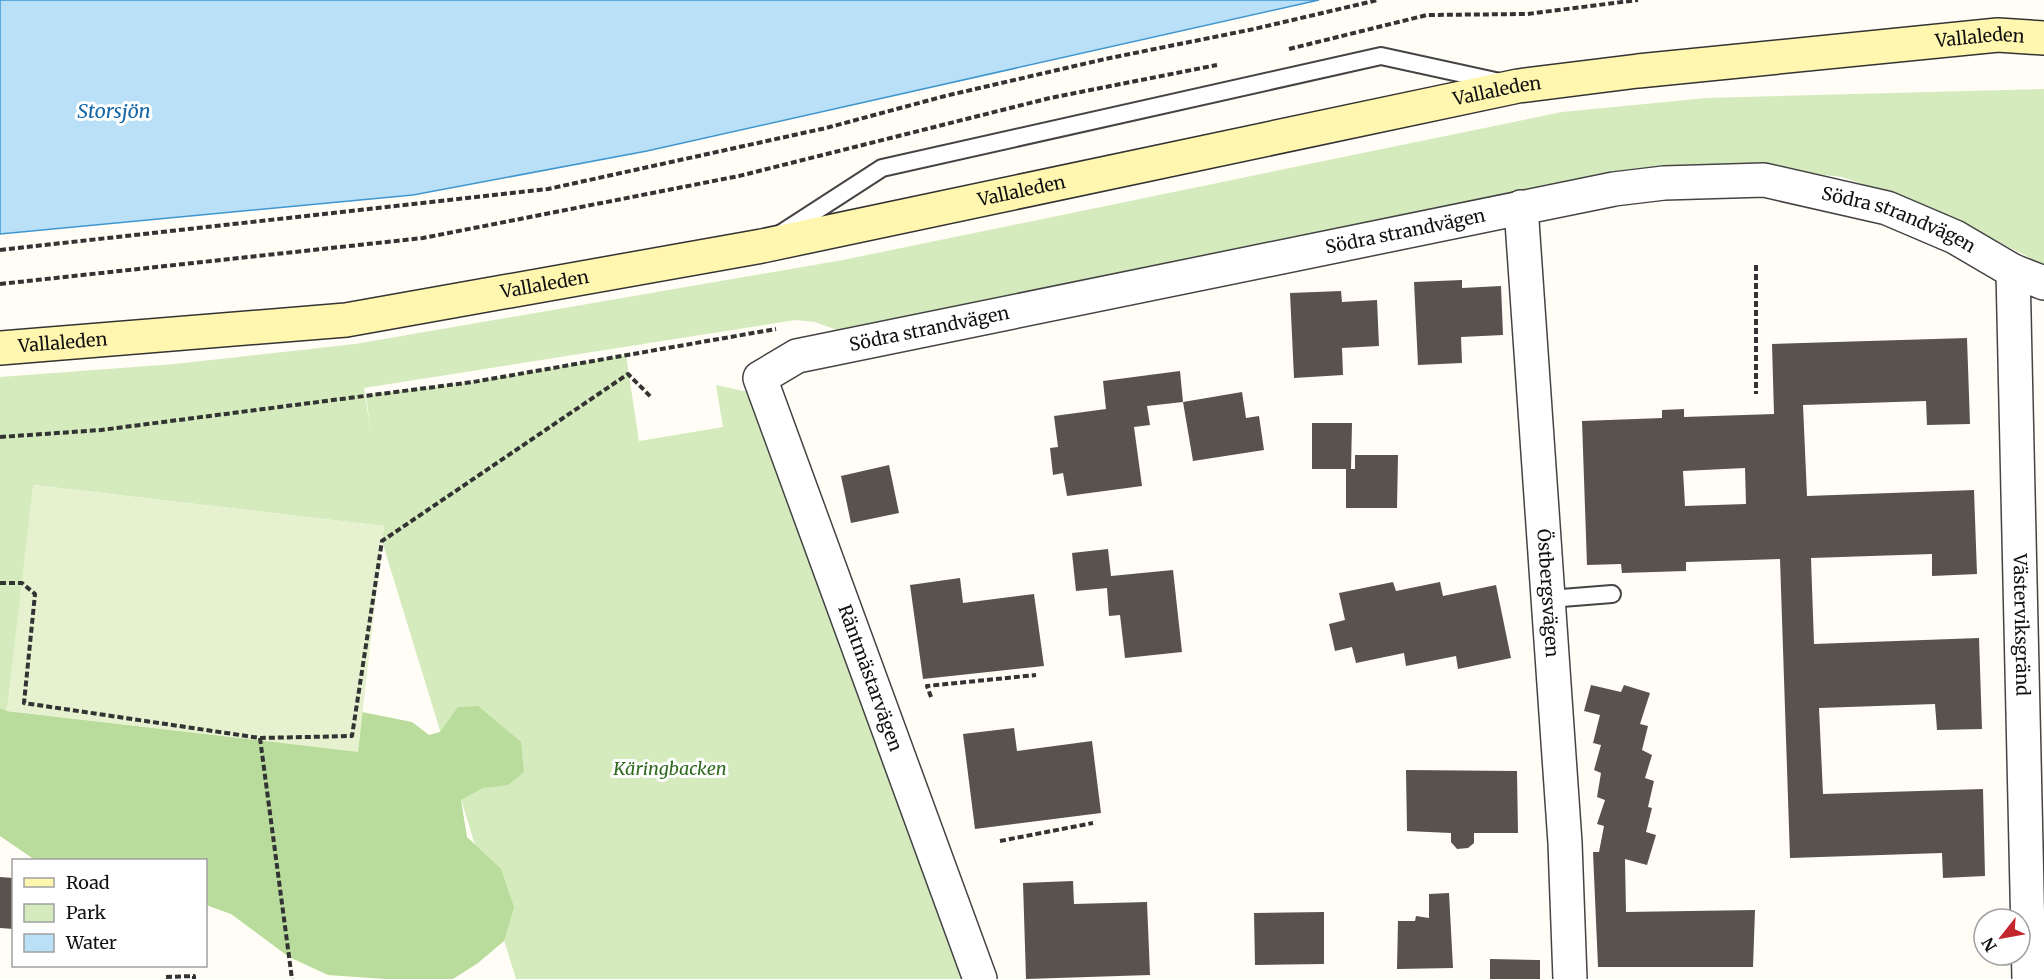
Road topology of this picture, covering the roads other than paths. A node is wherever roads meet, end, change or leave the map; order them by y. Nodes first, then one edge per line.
1 (2044, 38) edge
2 (1518, 86) junction
3 (1521, 207) junction
4 (762, 246) junction
5 (2013, 271) junction
6 (2044, 283) edge
7 (0, 348) edge
8 (760, 378) joint
9 (1612, 594) dead end
10 (1549, 599) junction
11 (980, 979) edge
12 (1570, 979) edge
13 (2028, 979) edge

1 - 2 main road, Vallaleden
2 - 4 main road, Vallaleden
2 - 4 lane
3 - 5 street, Södra strandvägen
3 - 8 street, Södra strandvägen
3 - 10 street, Östbergsvägen
4 - 7 main road, Vallaleden
5 - 6 street, Södra strandvägen
5 - 13 street, Västerviksgränd
8 - 11 street, Räntmästarvägen
9 - 10 lane
10 - 12 street, Östbergsvägen

